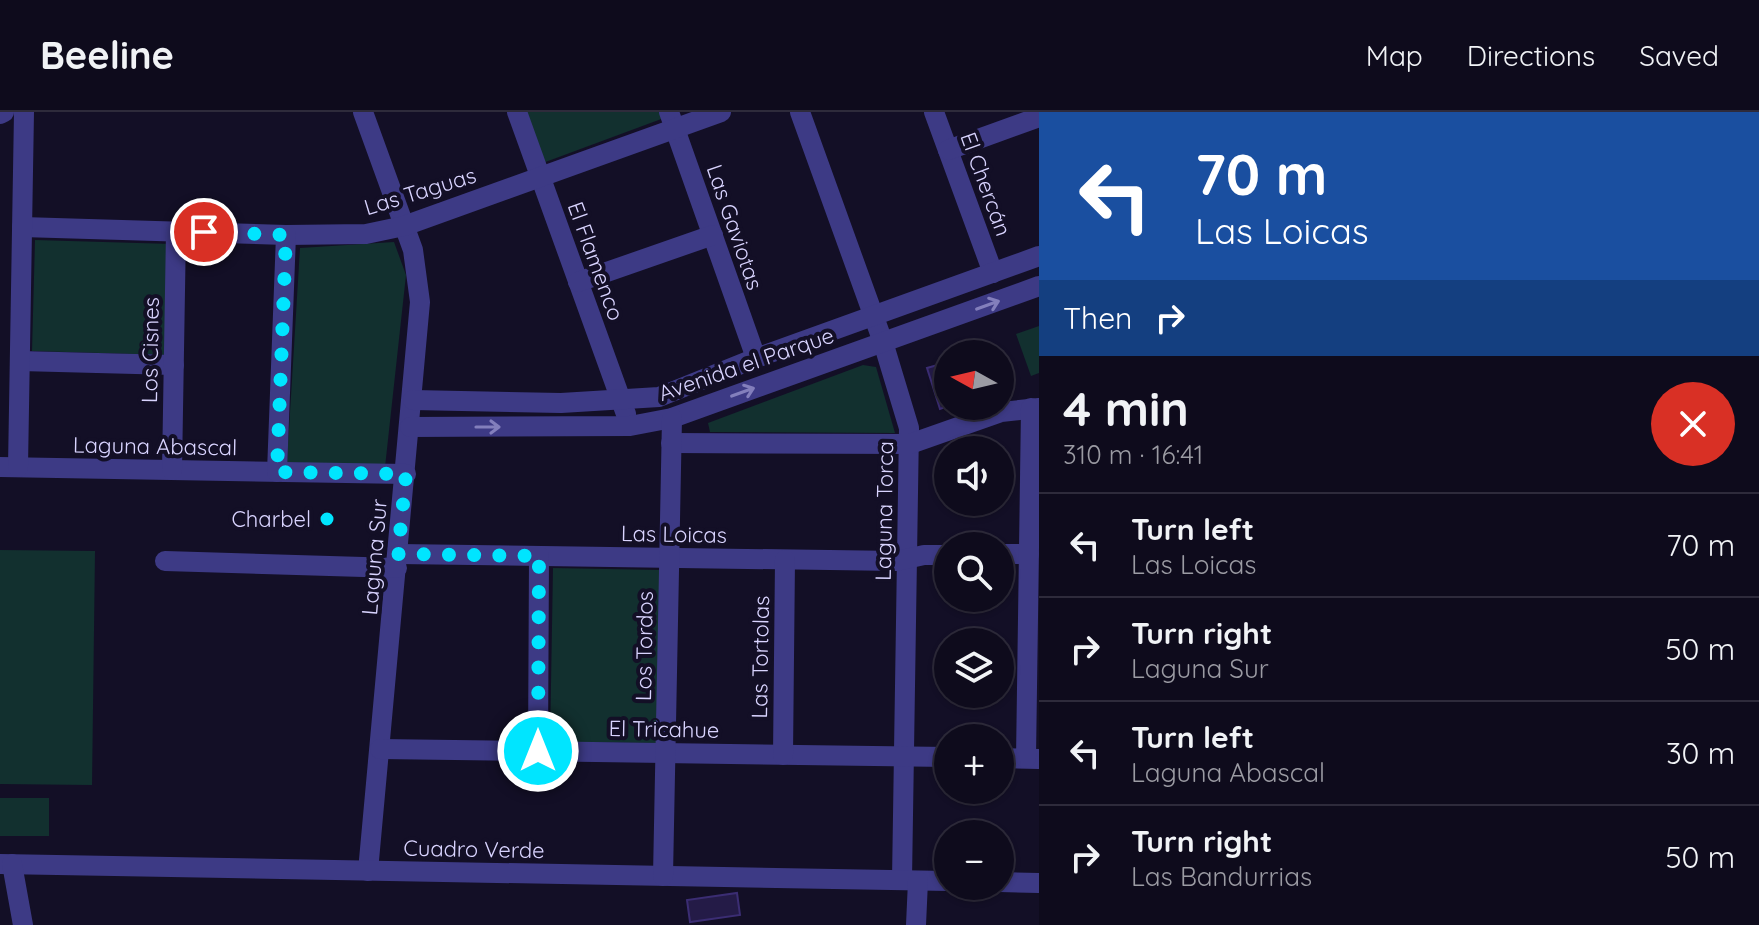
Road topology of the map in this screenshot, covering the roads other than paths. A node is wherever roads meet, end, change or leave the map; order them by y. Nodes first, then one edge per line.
1 (24, 112) edge
2 (363, 112) edge
3 (517, 112) edge
4 (721, 112) edge
5 (800, 112) edge
6 (934, 112) edge
7 (1039, 117) edge
8 (672, 120) edge
9 (948, 150) junction
10 (541, 177) junction
11 (404, 226) junction
12 (22, 227) junction
13 (176, 231) junction
14 (286, 235) junction
15 (713, 235) junction
16 (1039, 256) edge
17 (993, 273) junction
18 (578, 282) junction
19 (1039, 286) edge
20 (874, 315) junction
21 (883, 342) junction
22 (756, 358) junction
23 (20, 361) junction
24 (174, 365) junction
25 (413, 400) junction
26 (622, 402) junction
27 (1035, 408) edge
28 (672, 418) junction
29 (630, 426) junction
30 (410, 427) junction
31 (671, 443) junction
32 (910, 444) junction
33 (9, 467) edge
34 (172, 470) junction
35 (277, 472) junction
36 (406, 474) junction
37 (1034, 533) edge
38 (1014, 554) edge
39 (1029, 554) junction
40 (539, 556) junction
41 (934, 556) edge
42 (669, 558) junction
43 (908, 558) junction
44 (785, 560) junction
45 (165, 561) dead end
46 (398, 561) junction
47 (1033, 648) edge
48 (380, 749) junction
49 (538, 751) junction
50 (665, 753) junction
51 (783, 755) junction
52 (904, 756) junction
53 (934, 757) edge
54 (1032, 758) edge
55 (6, 864) edge
56 (368, 871) junction
57 (663, 876) junction
58 (910, 880) junction
59 (934, 881) edge
60 (1014, 882) edge
61 (1039, 883) edge
62 (23, 925) edge
63 (916, 925) edge

1 - 12 street
2 - 11 street, Laguna Sur
3 - 10 street, El Flamenco
4 - 8 street, Las Taguas
5 - 20 street, Laguna Torca
6 - 9 street, El Chercán
7 - 9 street
8 - 10 street, Las Taguas
8 - 15 street, Las Gaviotas
9 - 17 street, El Chercán
10 - 11 street, Las Taguas
10 - 18 street, El Flamenco
11 - 14 street, Las Taguas
11 - 25 street, Laguna Sur
12 - 13 street, Las Taguas
12 - 23 street
13 - 14 street, Las Taguas
13 - 24 street, Los Cisnes
14 - 35 street
15 - 18 street
15 - 22 street, Las Gaviotas
16 - 17 street, Avenida el Parque
17 - 20 street, Avenida el Parque
18 - 26 street, El Flamenco
21 -> 19 street, Avenida el Parque
20 - 21 street, Laguna Torca
20 - 22 street, Avenida el Parque
28 -> 21 street, Avenida el Parque
21 - 32 street, Laguna Torca
22 - 26 street, Avenida el Parque
23 - 24 street
23 - 33 street
24 - 34 street, Los Cisnes
25 - 26 street, Avenida el Parque
25 - 30 street, Laguna Sur
26 - 29 street, El Flamenco
27 - 32 street
27 - 37 street
28 - 29 street, Avenida el Parque
28 - 31 street, Los Tordos
30 -> 29 street, Avenida el Parque
30 - 36 street, Laguna Sur
31 - 32 street
31 - 42 street, Los Tordos
32 - 43 street, Laguna Torca
33 - 34 street, Laguna Abascal
34 - 35 street, Laguna Abascal
35 - 36 street, Laguna Abascal
36 - 46 street, Laguna Sur
37 - 39 street
38 - 39 street
39 - 47 street
40 - 42 street, Las Loicas
40 - 46 street, Las Loicas
40 - 49 street
41 - 43 street, Las Loicas
42 - 44 street, Las Loicas
42 - 50 street, Los Tordos
43 - 44 street, Las Loicas
43 - 52 street, Laguna Torca
44 - 51 street, Las Tortolas
45 - 46 street, Las Loicas
46 - 48 street, Laguna Sur
47 - 54 street
48 - 49 street, El Tricahue
48 - 56 street, Laguna Sur
49 - 50 street, El Tricahue
50 - 51 street, El Tricahue
50 - 57 street, Los Tordos
51 - 52 street, El Tricahue
52 - 53 street, El Tricahue
52 - 58 street, Laguna Torca
55 - 56 street, Cuadro Verde
55 - 62 street
56 - 57 street, Cuadro Verde
57 - 58 street, Cuadro Verde
58 - 59 street, Cuadro Verde
58 - 63 street, Laguna Torca
60 - 61 street

